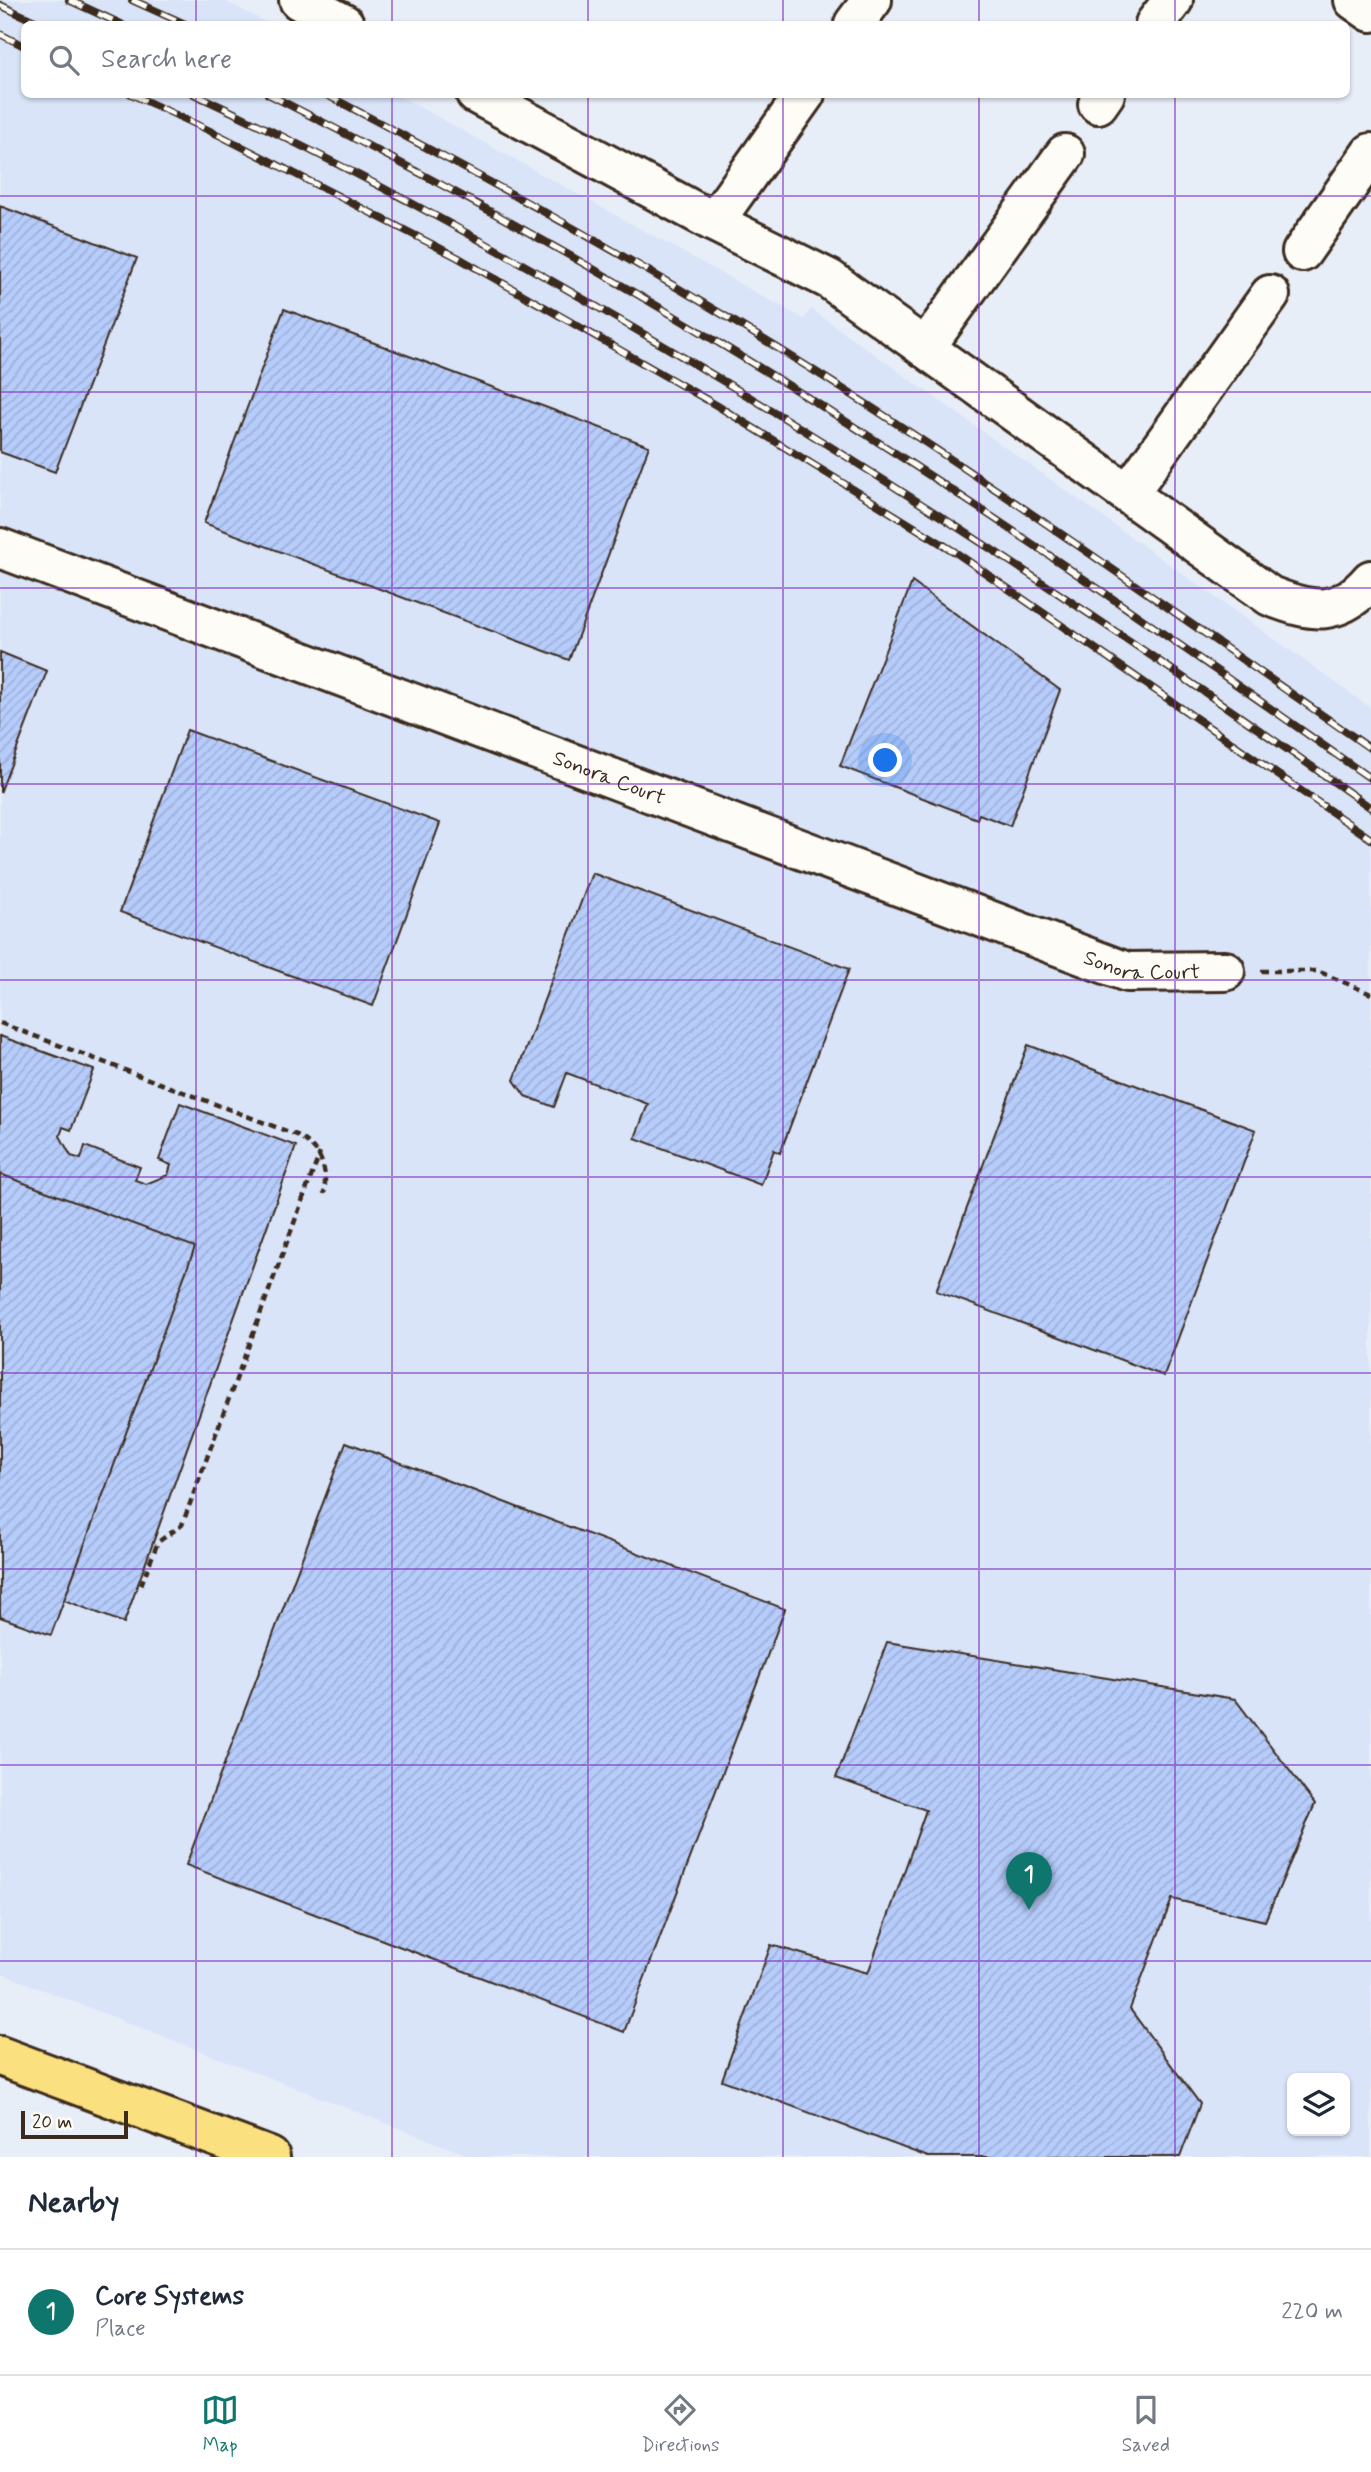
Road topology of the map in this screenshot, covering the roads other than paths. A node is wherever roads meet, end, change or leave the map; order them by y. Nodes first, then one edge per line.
1 (299, 0) edge
2 (872, 0) edge
3 (1173, 0) edge
4 (1354, 0) edge
5 (1371, 12) edge
6 (338, 21) edge
7 (856, 21) edge
8 (1157, 21) edge
9 (482, 98) edge
10 (801, 98) edge
11 (1371, 153) edge
12 (1065, 154) dead end
13 (714, 222) junction
14 (1302, 251) dead end
15 (1270, 295) dead end
16 (925, 348) junction
17 (1128, 494) junction
18 (0, 548) edge
19 (1371, 580) edge
20 (1225, 971) road end
21 (0, 2056) edge
22 (270, 2157) edge

1 - 6 street
2 - 7 street
3 - 8 street
4 - 5 street
9 - 13 street
10 - 13 street
11 - 14 street
12 - 16 street
13 - 16 street
15 - 17 street
16 - 17 street
17 - 19 street
18 - 20 street, Sonora Court
21 - 22 main road

